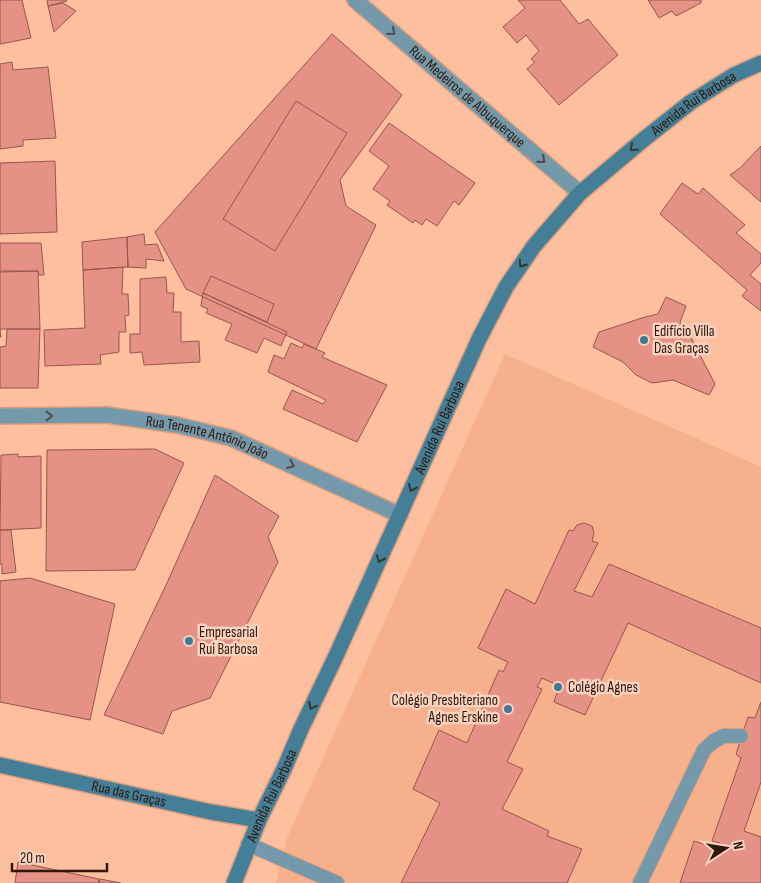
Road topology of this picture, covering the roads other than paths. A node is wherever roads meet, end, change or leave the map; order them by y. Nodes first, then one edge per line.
1 (355, 0) edge
2 (761, 63) edge
3 (580, 193) junction
4 (0, 416) edge
5 (400, 514) junction
6 (741, 736) dead end
7 (0, 764) edge
8 (259, 820) junction
9 (248, 844) junction
10 (234, 883) edge
11 (337, 883) edge
12 (640, 883) edge

1 -> 3 street, Rua Medeiros de Albuquerque
2 -> 3 main road, Avenida Rui Barbosa
3 -> 5 main road, Avenida Rui Barbosa
4 -> 5 street, Rua Tenente Antônio João
5 -> 8 main road, Avenida Rui Barbosa
6 - 12 lane
7 - 8 main road, Rua das Graças
8 - 9 main road, Avenida Rui Barbosa
9 - 10 main road, Avenida Rui Barbosa
9 - 11 lane

